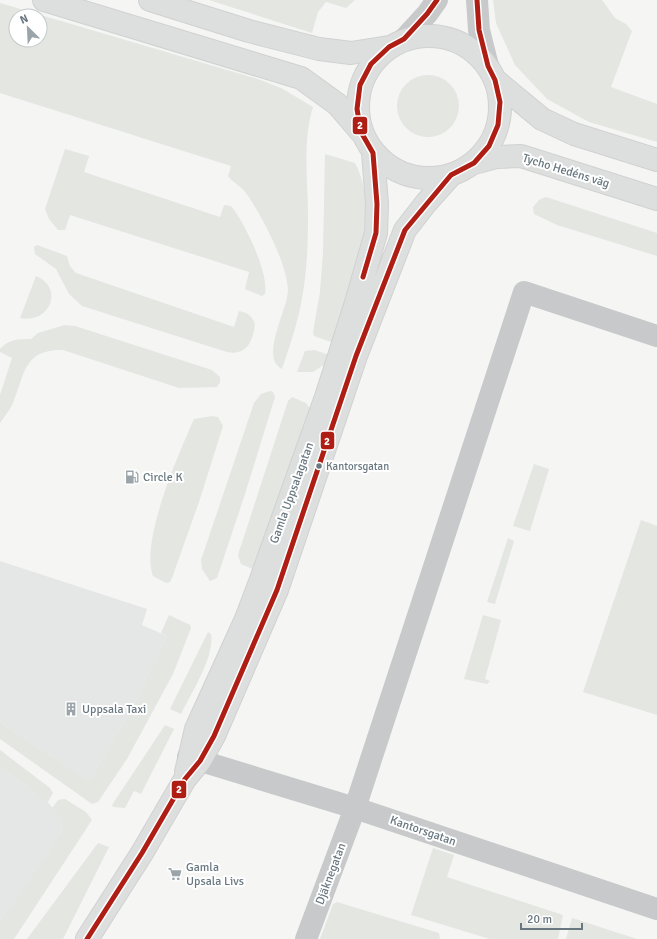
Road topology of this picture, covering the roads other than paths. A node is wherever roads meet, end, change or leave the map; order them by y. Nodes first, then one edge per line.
1 (44, 0) edge
2 (150, 0) edge
3 (437, 0) edge
4 (477, 0) edge
5 (397, 43) junction
6 (491, 73) junction
7 (361, 132) junction
8 (374, 153) junction
9 (657, 160) edge
10 (474, 163) junction
11 (451, 175) junction
12 (657, 199) edge
13 (657, 336) edge
14 (194, 759) junction
15 (355, 808) junction
16 (657, 909) edge
17 (88, 939) edge
18 (306, 939) edge

1 - 7 main road
2 - 5 main road
3 - 5 street
4 - 6 street
5 - 6 main road
5 - 7 main road
6 - 9 main road
6 - 10 main road
7 - 8 main road
8 - 11 main road
8 - 14 main road, Gamla Uppsalagatan
10 - 11 main road
10 - 12 main road, Tycho Hedéns väg
11 - 14 main road, Gamla Uppsalagatan
13 - 15 street, Djäknegatan
14 - 15 street, Kantorsgatan
14 - 17 main road, Gamla Uppsalagatan
15 - 16 street, Kantorsgatan
15 - 18 street, Djäknegatan

